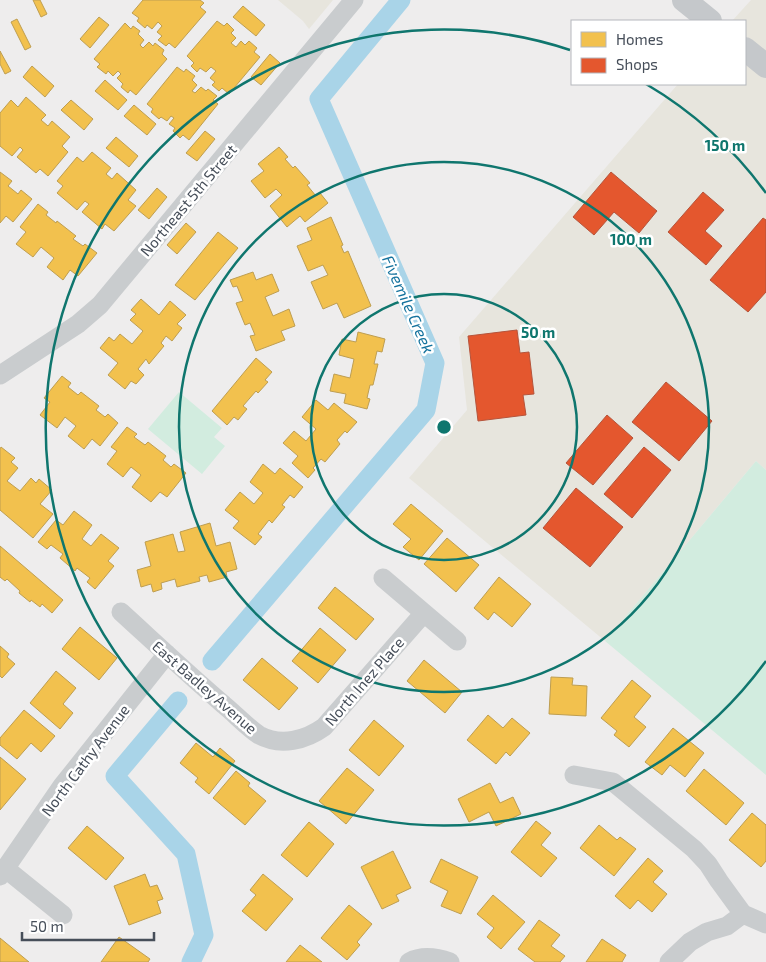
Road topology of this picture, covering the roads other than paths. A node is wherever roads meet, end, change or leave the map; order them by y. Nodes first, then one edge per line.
1 (354, 0) edge
2 (684, 0) edge
3 (709, 20) edge
4 (746, 50) edge
5 (766, 66) edge
6 (0, 376) edge
7 (383, 578) dead end
8 (120, 612) dead end
9 (424, 613) junction
10 (457, 641) dead end
11 (167, 654) junction
12 (298, 741) joint
13 (574, 775) dead end
14 (3, 873) edge
15 (743, 914) junction
16 (63, 915) dead end
17 (766, 924) edge
18 (443, 960) edge
19 (409, 962) edge
20 (669, 962) edge

1 - 6 street, Northeast 5th Street
2 - 3 main road
4 - 5 main road
7 - 9 street
8 - 11 street, East Badley Avenue
9 - 10 street
9 - 12 street, North Inez Place
11 - 12 street, East Badley Avenue
11 - 14 street, North Cathy Avenue
13 - 15 street
14 - 16 street, North Cathy Avenue
15 - 17 street
15 - 20 street
18 - 19 street

